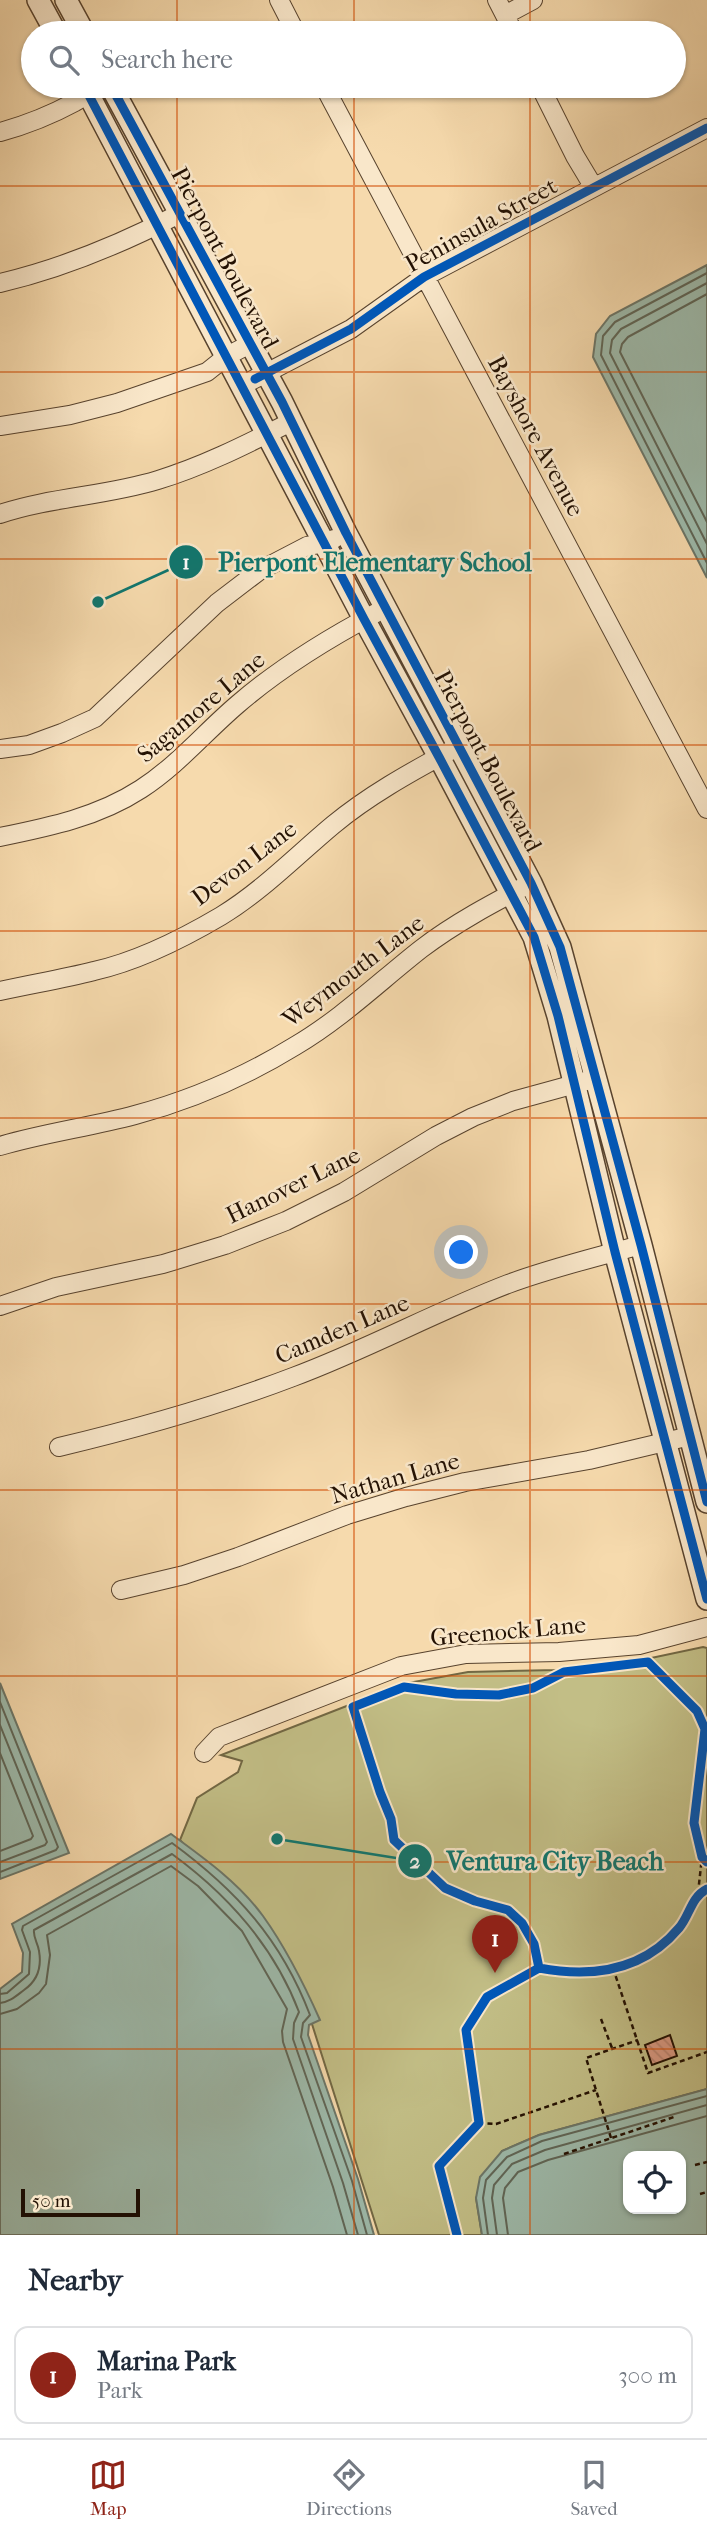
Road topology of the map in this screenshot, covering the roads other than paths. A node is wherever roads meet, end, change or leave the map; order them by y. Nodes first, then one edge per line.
1 (38, 0) edge
2 (66, 0) edge
3 (279, 0) edge
4 (533, 0) edge
5 (501, 7) edge
6 (49, 21) edge
7 (77, 21) edge
8 (290, 21) edge
9 (80, 98) edge
10 (95, 98) edge
11 (117, 98) edge
12 (330, 98) edge
13 (546, 98) edge
14 (707, 128) edge
15 (0, 132) edge
16 (593, 186) junction
17 (179, 214) junction
18 (158, 225) junction
19 (424, 278) junction
20 (0, 283) edge
21 (250, 344) junction
22 (227, 356) junction
23 (265, 373) junction
24 (243, 385) junction
25 (290, 422) junction
26 (0, 426) edge
27 (268, 433) junction
28 (0, 514) edge
29 (346, 533) junction
30 (325, 543) junction
31 (386, 608) junction
32 (364, 620) junction
33 (459, 747) junction
34 (0, 749) edge
35 (439, 757) junction
36 (707, 808) edge
37 (0, 837) edge
38 (531, 883) junction
39 (511, 894) junction
40 (0, 991) edge
41 (596, 1078) junction
42 (575, 1083) junction
43 (0, 1146) edge
44 (641, 1245) junction
45 (615, 1252) junction
46 (0, 1306) edge
47 (690, 1436) junction
48 (665, 1441) junction
49 (59, 1447) dead end
50 (707, 1502) edge
51 (121, 1590) dead end
52 (707, 1599) edge
53 (707, 1627) edge
54 (204, 1753) dead end

1 - 6 street
2 - 7 street
3 - 8 street
4 - 5 street
9 - 15 street
10 - 18 street, Pierpont Boulevard
11 - 17 street, Pierpont Boulevard
12 - 19 street, Bayshore Avenue
13 - 16 street
14 - 16 street, Peninsula Street
16 - 19 street, Peninsula Street
17 - 18 street
17 - 21 street, Pierpont Boulevard
18 - 20 street
18 - 22 street, Pierpont Boulevard
19 - 23 street, Peninsula Street
19 - 36 street, Bayshore Avenue
21 - 22 street
21 - 23 street, Pierpont Boulevard
22 - 24 street, Pierpont Boulevard
22 - 26 street
23 - 24 street, Peninsula Street
23 - 25 street, Pierpont Boulevard
24 - 27 street, Pierpont Boulevard
25 - 27 street
25 - 29 street, Pierpont Boulevard
27 - 28 street
27 - 30 street, Pierpont Boulevard
29 - 30 street
29 - 31 street, Pierpont Boulevard
30 - 32 street, Pierpont Boulevard
30 - 34 street
31 - 32 street, Sagamore Lane
31 - 33 street, Pierpont Boulevard
32 - 35 street, Pierpont Boulevard
32 - 37 street, Sagamore Lane
33 - 35 street, Devon Lane
33 - 38 street, Pierpont Boulevard
35 - 39 street, Pierpont Boulevard
35 - 40 street, Devon Lane
38 - 39 street, Weymouth Lane
38 - 41 street, Pierpont Boulevard
39 - 42 street, Pierpont Boulevard
39 - 43 street, Weymouth Lane
41 - 42 street, Hanover Lane
41 - 44 street, Pierpont Boulevard
42 - 45 street, Pierpont Boulevard
42 - 46 street, Hanover Lane
44 - 45 street, Camden Lane
44 - 47 street, Pierpont Boulevard
45 - 48 street, Pierpont Boulevard
45 - 49 street, Camden Lane
47 - 48 street, Nathan Lane
47 - 50 street, Pierpont Boulevard
48 - 51 street, Nathan Lane
48 - 52 street, Pierpont Boulevard
53 - 54 street, Greenock Lane

